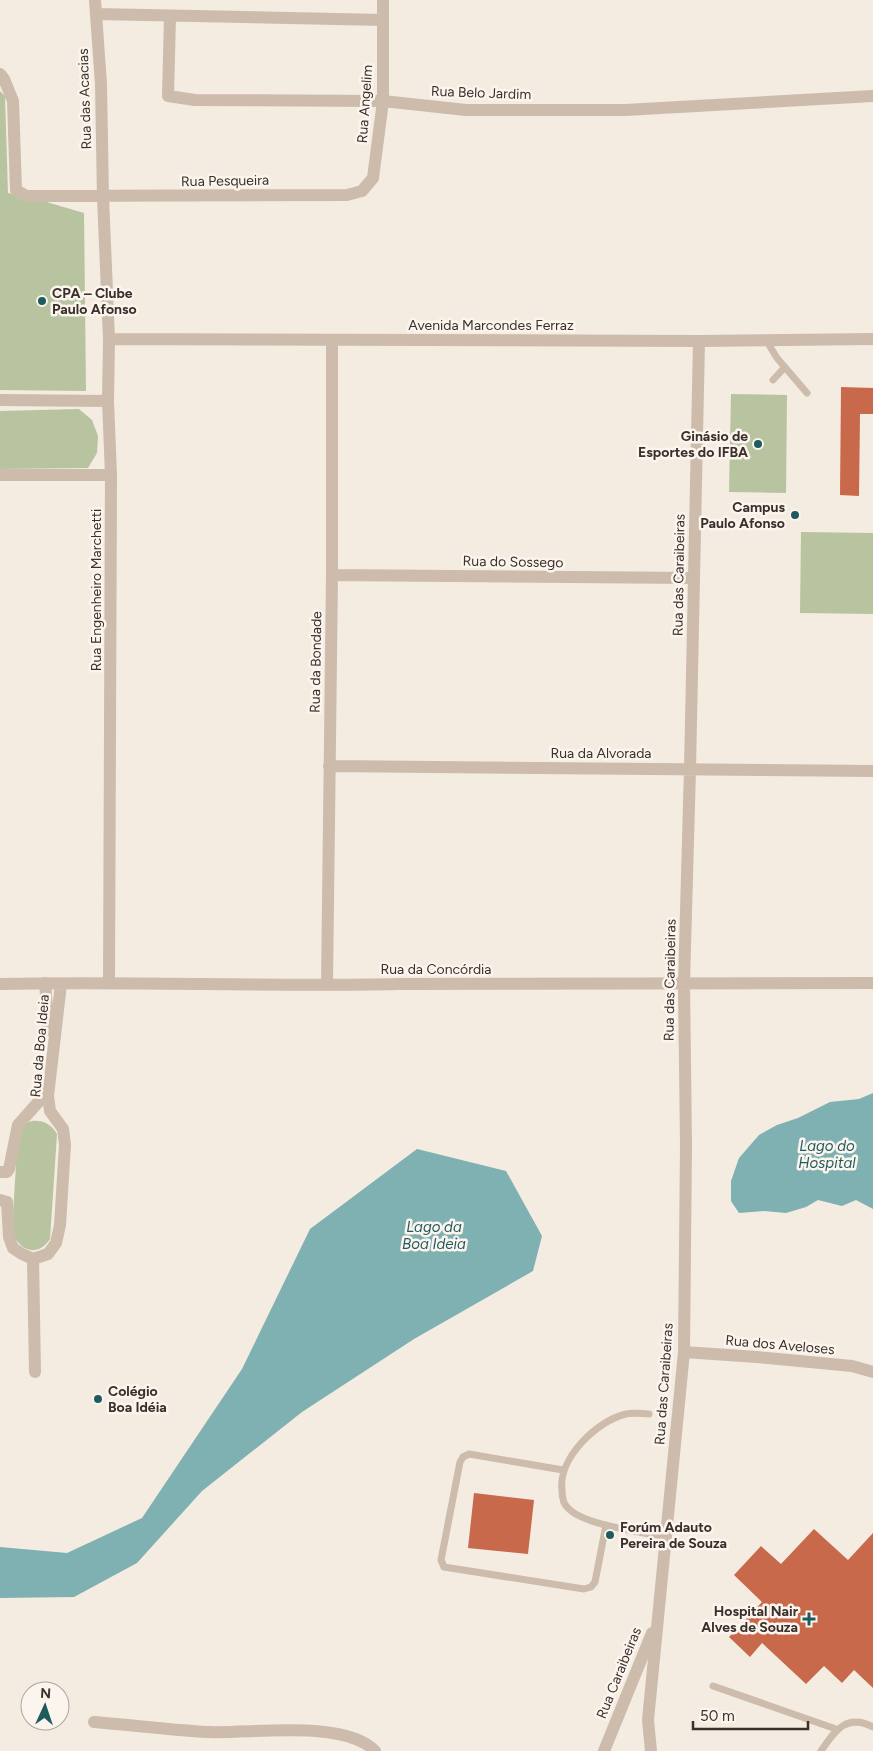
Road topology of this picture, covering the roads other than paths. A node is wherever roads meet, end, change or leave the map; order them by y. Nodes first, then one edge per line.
1 (95, 0) edge
2 (383, 0) edge
3 (96, 14) junction
4 (170, 16) junction
5 (383, 20) junction
6 (0, 74) edge
7 (873, 96) edge
8 (383, 101) junction
9 (347, 194) joint
10 (103, 197) junction
11 (109, 339) junction
12 (873, 339) edge
13 (332, 340) junction
14 (766, 340) junction
15 (699, 341) junction
16 (785, 367) junction
17 (773, 380) dead end
18 (807, 393) dead end
19 (0, 400) edge
20 (108, 401) junction
21 (0, 475) edge
22 (111, 475) junction
23 (332, 575) junction
24 (694, 578) junction
25 (330, 766) junction
26 (690, 769) junction
27 (873, 771) edge
28 (45, 983) junction
29 (109, 983) junction
30 (684, 983) junction
31 (873, 983) edge
32 (0, 984) edge
33 (61, 984) junction
34 (326, 985) junction
35 (4, 1170) edge
36 (2, 1200) edge
37 (33, 1259) junction
38 (684, 1352) junction
39 (34, 1372) dead end
40 (873, 1372) edge
41 (649, 1414) dead end
42 (563, 1470) junction
43 (606, 1525) junction
44 (665, 1537) junction
45 (657, 1619) junction
46 (713, 1686) dead end
47 (94, 1722) dead end
48 (873, 1726) edge
49 (836, 1729) junction
50 (375, 1751) edge
51 (604, 1751) edge
52 (651, 1751) edge
53 (821, 1751) edge

1 - 3 street, Rua das Acacias
2 - 5 street, Rua Angelim
3 - 4 street
3 - 10 street, Rua das Acacias
4 - 5 street
4 - 8 street, Rua Belo Jardim
5 - 8 street, Rua Angelim
6 - 10 street, Rua Pesqueira
7 - 8 street, Rua Belo Jardim
8 - 9 street, Rua Angelim
9 - 10 street, Rua Pesqueira
10 - 11 street, Rua Engenheiro Marchetti
11 - 13 street, Avenida Marcondes Ferraz
11 - 20 street, Rua Engenheiro Marchetti
12 - 14 street, Avenida Marcondes Ferraz
13 - 15 street, Avenida Marcondes Ferraz
13 - 23 street, Rua da Bondade
14 - 15 street, Avenida Marcondes Ferraz
14 - 16 lane
15 - 24 street, Rua das Caraibeiras
16 - 17 lane
16 - 18 lane
19 - 20 street
20 - 22 street, Rua Engenheiro Marchetti
21 - 22 street
22 - 29 street, Rua Engenheiro Marchetti
23 - 24 street, Rua do Sossego
23 - 25 street, Rua da Bondade
24 - 26 street, Rua das Caraibeiras
25 - 26 street, Rua da Alvorada
25 - 34 street, Rua da Bondade
26 - 27 street, Rua da Alvorada
26 - 30 street, Rua das Caraibeiras
28 - 32 street, Rua da Concórdia
28 - 33 street, Rua da Concórdia
28 - 35 street, Rua da Boa Ideia
29 - 33 street, Rua da Concórdia
29 - 34 street, Rua da Concórdia
30 - 31 street, Rua da Concórdia
30 - 34 street, Rua da Concórdia
30 - 38 street, Rua das Caraibeiras
33 - 37 street, Rua da Boa Ideia
36 - 37 street
37 - 39 street
38 - 40 street, Rua dos Aveloses
38 - 44 street, Rua das Caraibeiras
41 - 42 lane
42 - 43 lane
42 - 43 lane
43 - 44 lane
44 - 45 street, Rua das Caraibeiras
45 - 51 street, Rua Caraibeiras
45 - 52 street, Rua Caraibeiras
46 - 49 lane
47 - 50 street
48 - 49 lane
49 - 53 lane

